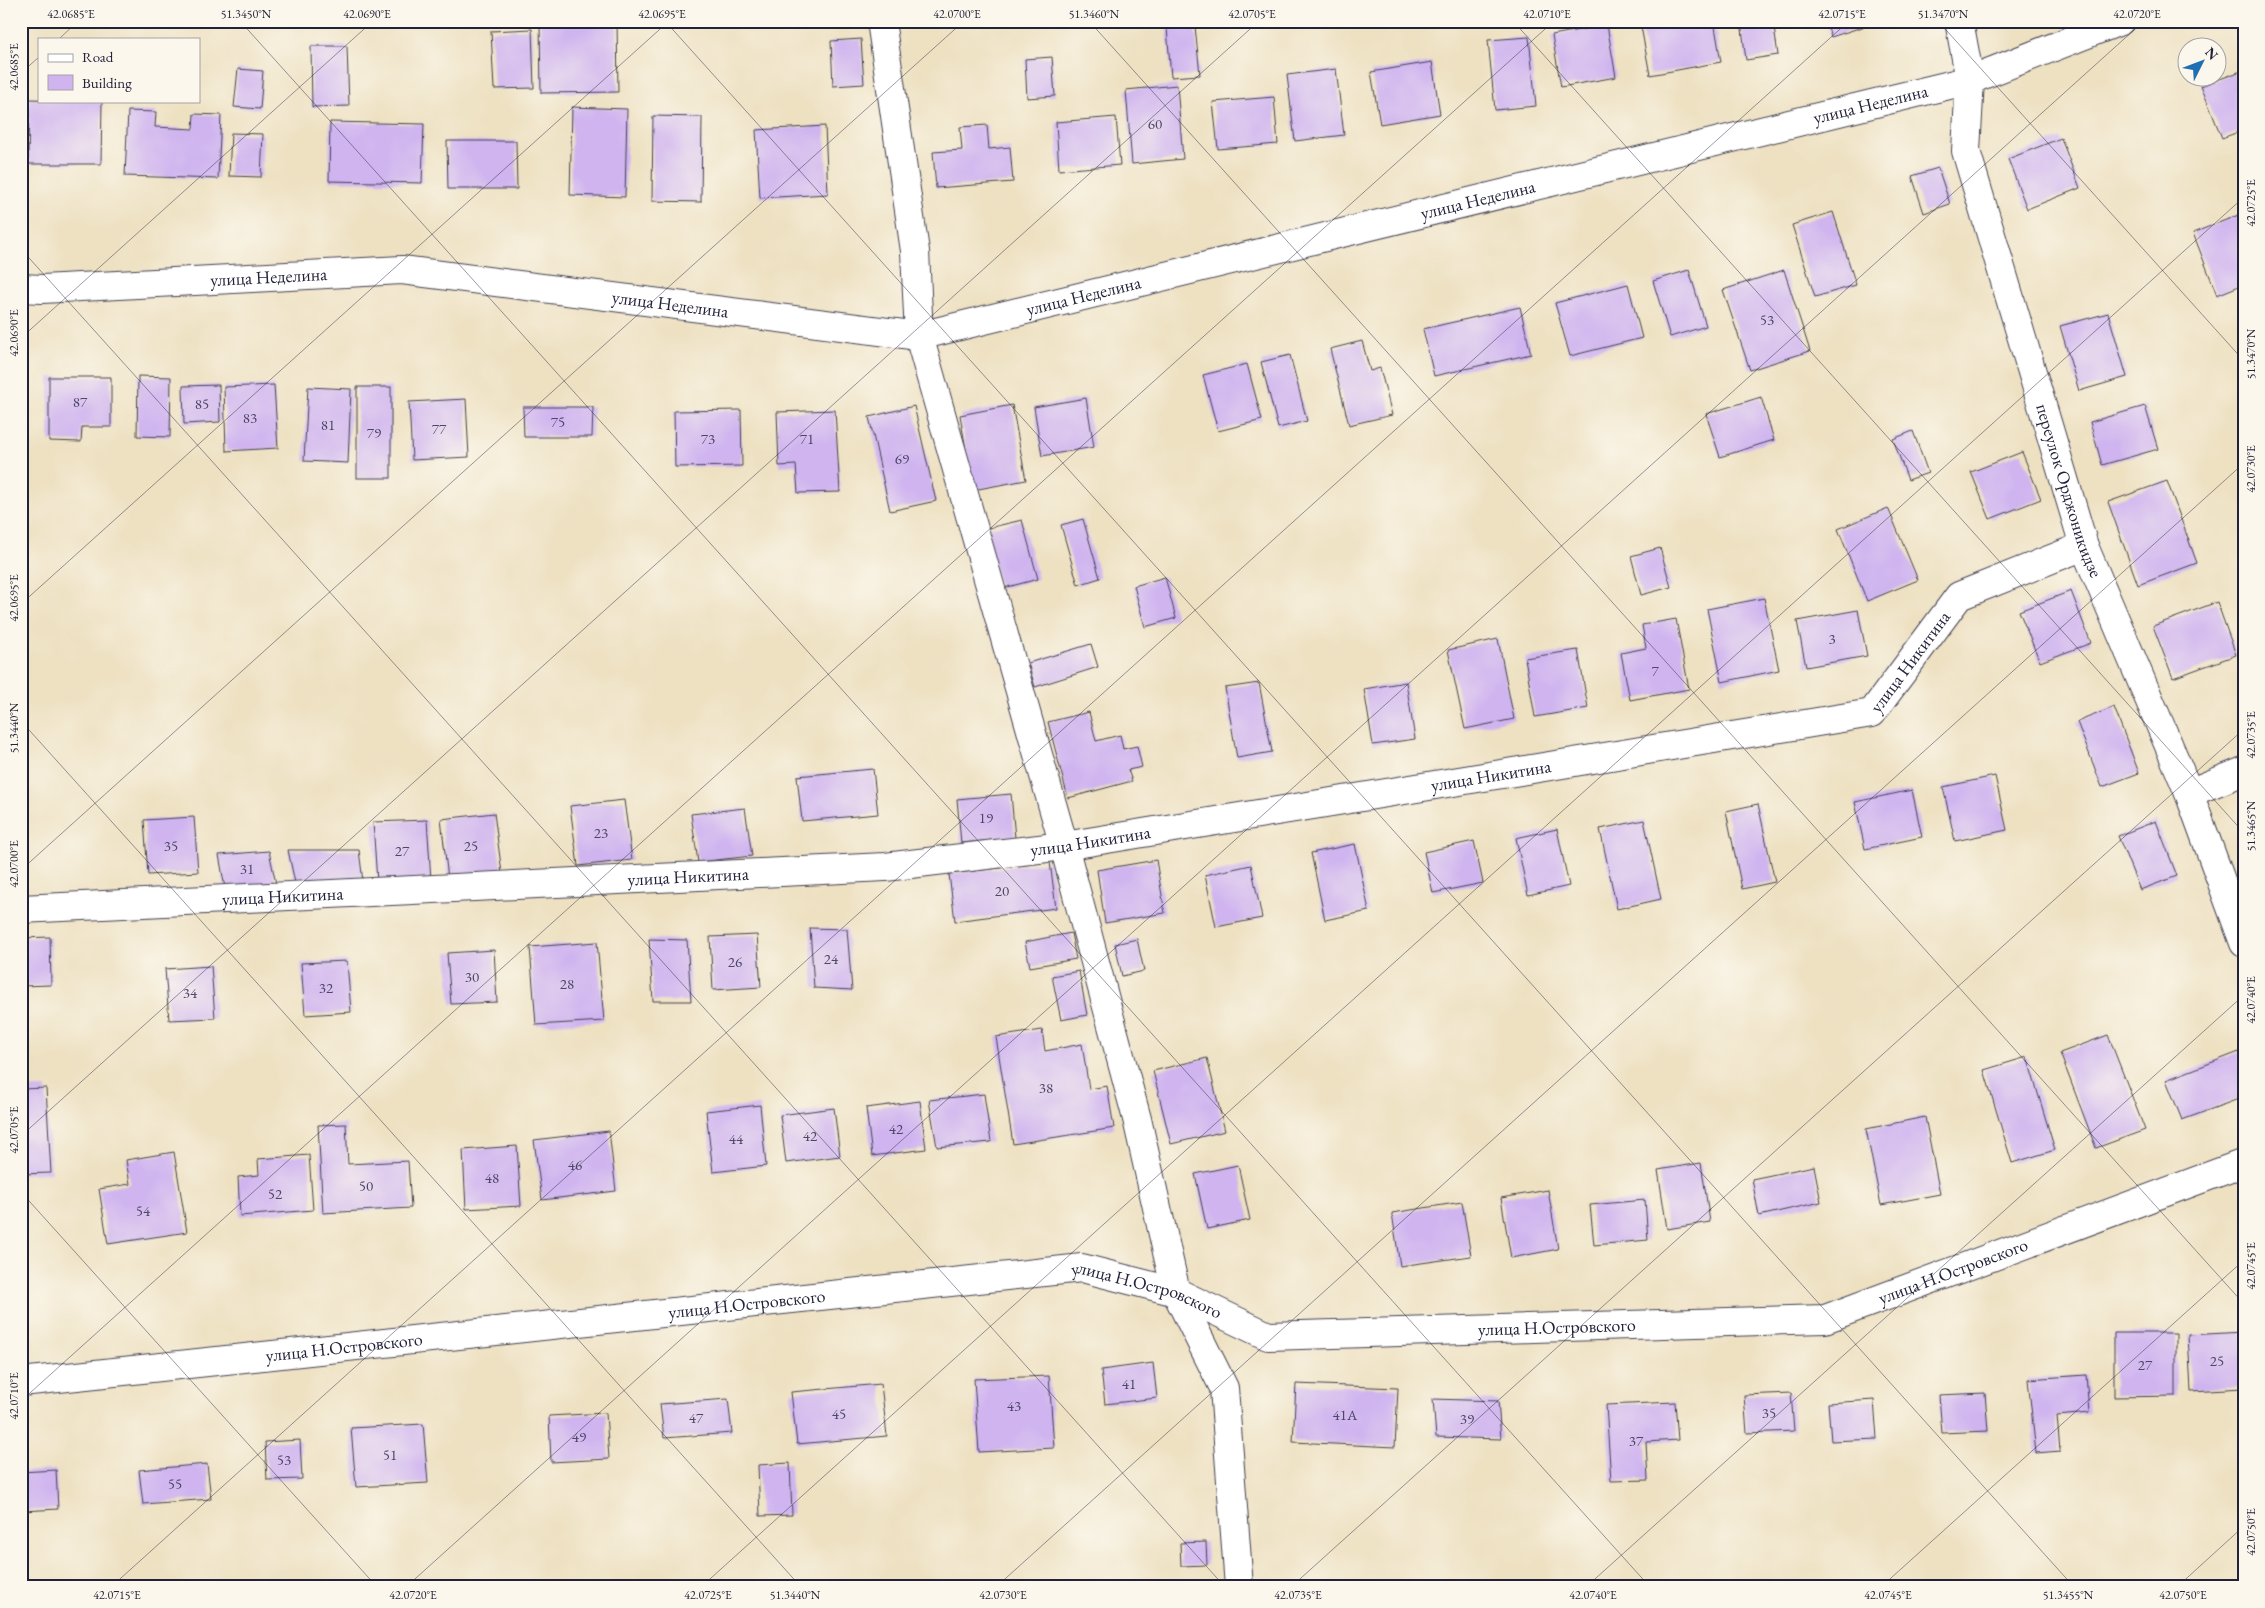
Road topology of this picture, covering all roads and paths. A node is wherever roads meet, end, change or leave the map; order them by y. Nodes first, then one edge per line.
1 (881, 21) edge
2 (1959, 21) edge
3 (2120, 21) edge
4 (1970, 80) junction
5 (21, 288) edge
6 (919, 336) junction
7 (2084, 546) junction
8 (2244, 771) edge
9 (2189, 793) junction
10 (1064, 846) junction
11 (21, 909) edge
12 (2244, 943) edge
13 (2244, 1163) edge
14 (1176, 1292) junction
15 (21, 1382) edge
16 (1239, 1587) edge

1 - 6 street
2 - 4 street, переулок Орджоникидзе
3 - 4 street, улица Неделина
4 - 6 street, улица Неделина
4 - 7 street, переулок Орджоникидзе
5 - 6 street, улица Неделина
6 - 10 street
7 - 9 street, переулок Орджоникидзе
7 - 10 street, улица Никитина
8 - 9 street
9 - 12 street, переулок Орджоникидзе
10 - 11 street, улица Никитина
10 - 14 street
13 - 14 street, улица Н.Островского
14 - 15 street, улица Н.Островского
14 - 16 street

